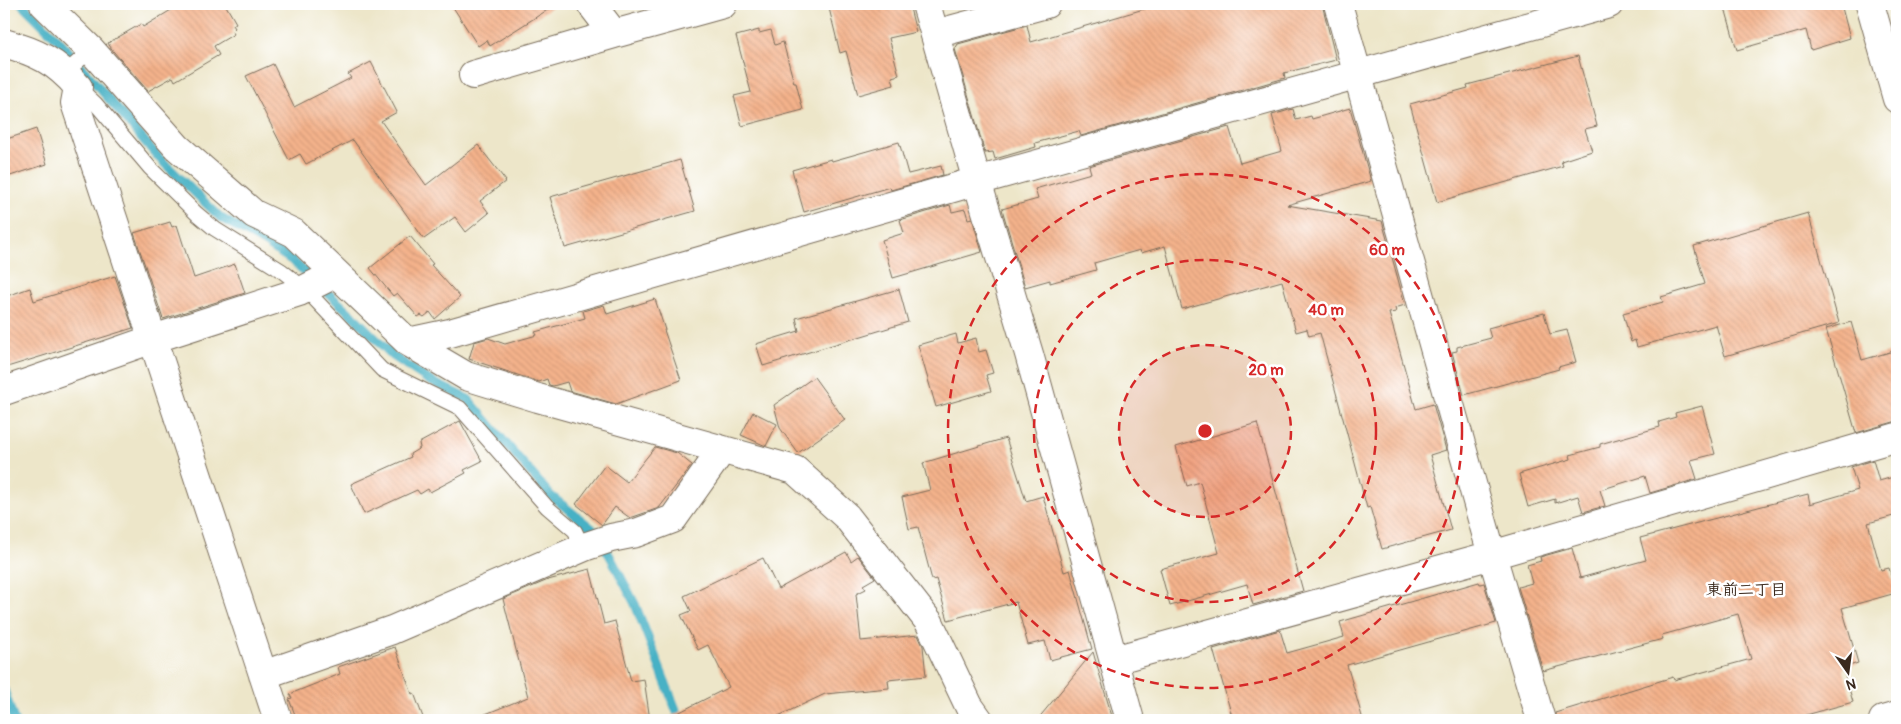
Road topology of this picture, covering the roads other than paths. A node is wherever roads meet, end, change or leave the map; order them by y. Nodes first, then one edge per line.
1 (44, 4) edge
2 (591, 4) edge
3 (723, 4) edge
4 (926, 4) edge
5 (1046, 4) edge
6 (1338, 4) edge
7 (1609, 4) edge
8 (1870, 4) edge
9 (614, 34) junction
10 (935, 34) junction
11 (4, 43) edge
12 (78, 66) junction
13 (473, 75) dead end
14 (1359, 75) junction
15 (1897, 99) edge
16 (977, 182) junction
17 (318, 281) junction
18 (153, 339) junction
19 (408, 342) junction
20 (4, 391) edge
21 (1897, 437) edge
22 (722, 450) junction
23 (594, 544) junction
24 (1492, 555) junction
25 (1114, 660) junction
26 (263, 675) junction
27 (1897, 716) edge
28 (278, 720) edge
29 (979, 720) edge
30 (1130, 720) edge
31 (1541, 720) edge
32 (1883, 720) edge

1 - 12 street
2 - 9 street
3 - 9 street
4 - 10 street
5 - 10 street
6 - 14 street
7 - 14 street
8 - 15 street
9 - 13 street
10 - 16 street
11 - 12 street
12 - 17 street
12 - 17 lane
12 - 18 street
14 - 16 street
14 - 24 street
16 - 19 street
16 - 25 street
17 - 18 street
17 - 19 street
17 - 23 lane
18 - 20 street
18 - 26 street
19 - 22 street
21 - 24 street
22 - 23 street
22 - 29 street
23 - 26 street
24 - 25 street
24 - 31 street
25 - 30 street
26 - 28 street
27 - 32 street

